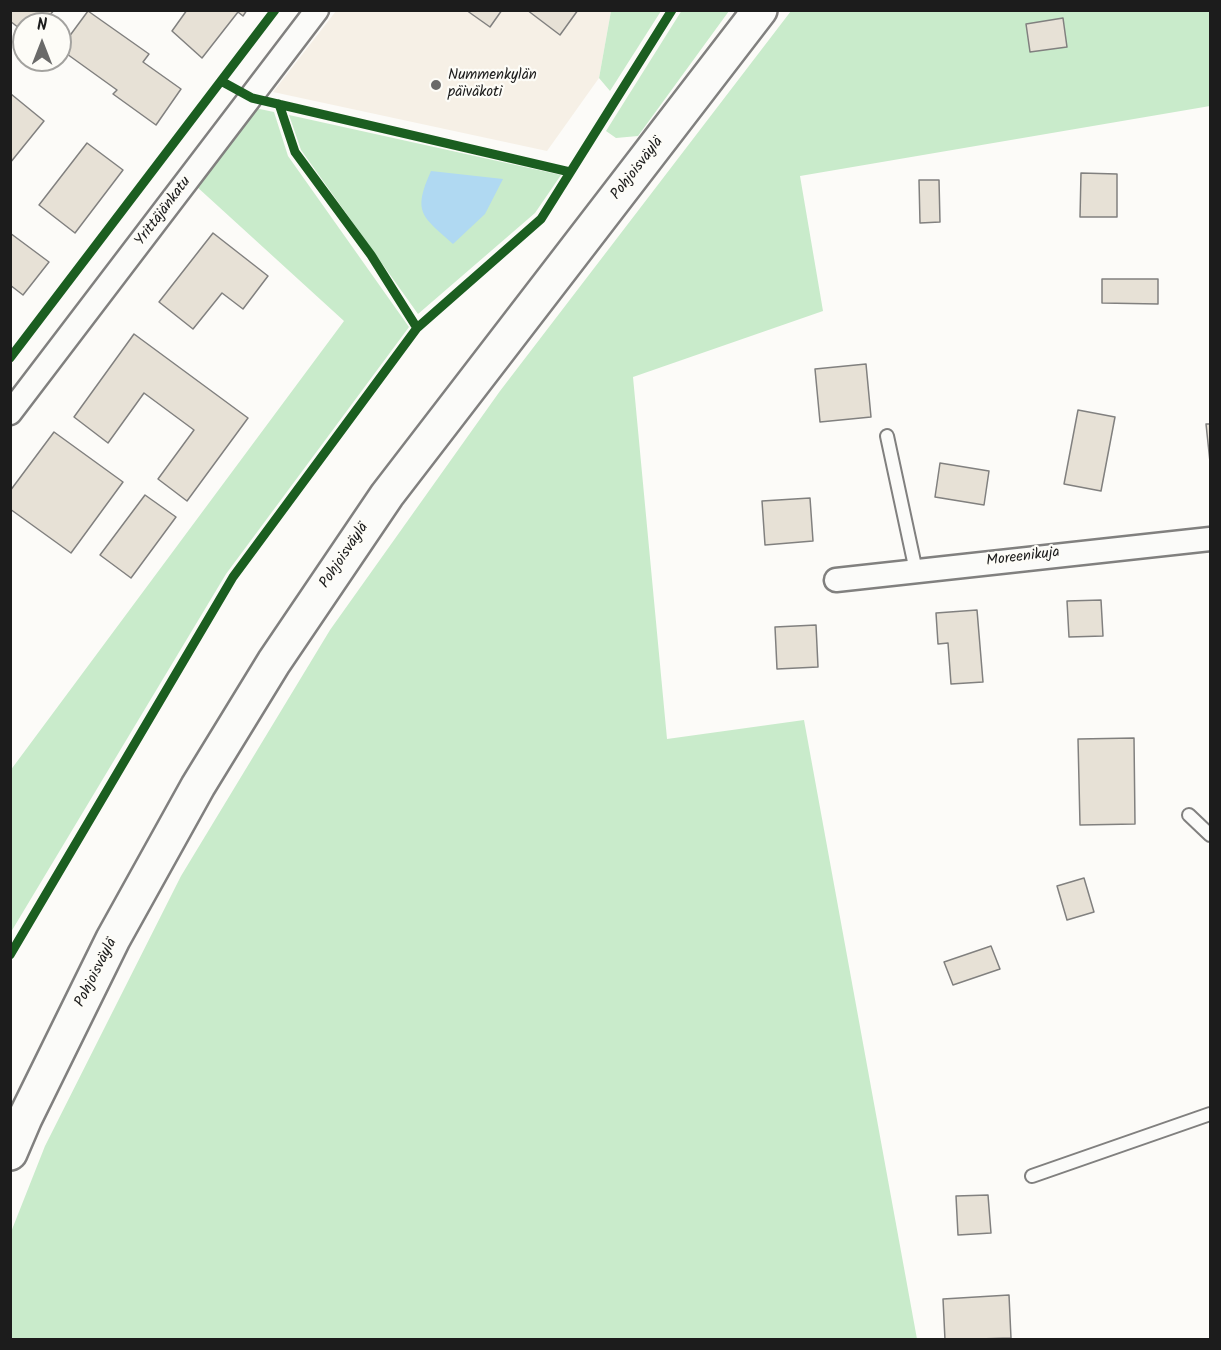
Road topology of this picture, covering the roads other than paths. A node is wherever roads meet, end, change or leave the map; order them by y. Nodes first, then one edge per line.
1 (317, 10) edge
2 (760, 10) edge
3 (10, 413) edge
4 (887, 436) dead end
5 (1210, 539) edge
6 (916, 571) junction
7 (837, 580) dead end
8 (1189, 815) dead end
9 (1210, 835) edge
10 (1210, 1114) edge
11 (10, 1154) edge
12 (1032, 1176) dead end

1 - 3 street, Yrittäjänkatu
2 - 11 street, Pohjoisväylä
4 - 6 lane
5 - 6 street, Moreenikuja
6 - 7 street, Moreenikuja
8 - 9 lane
10 - 12 lane

